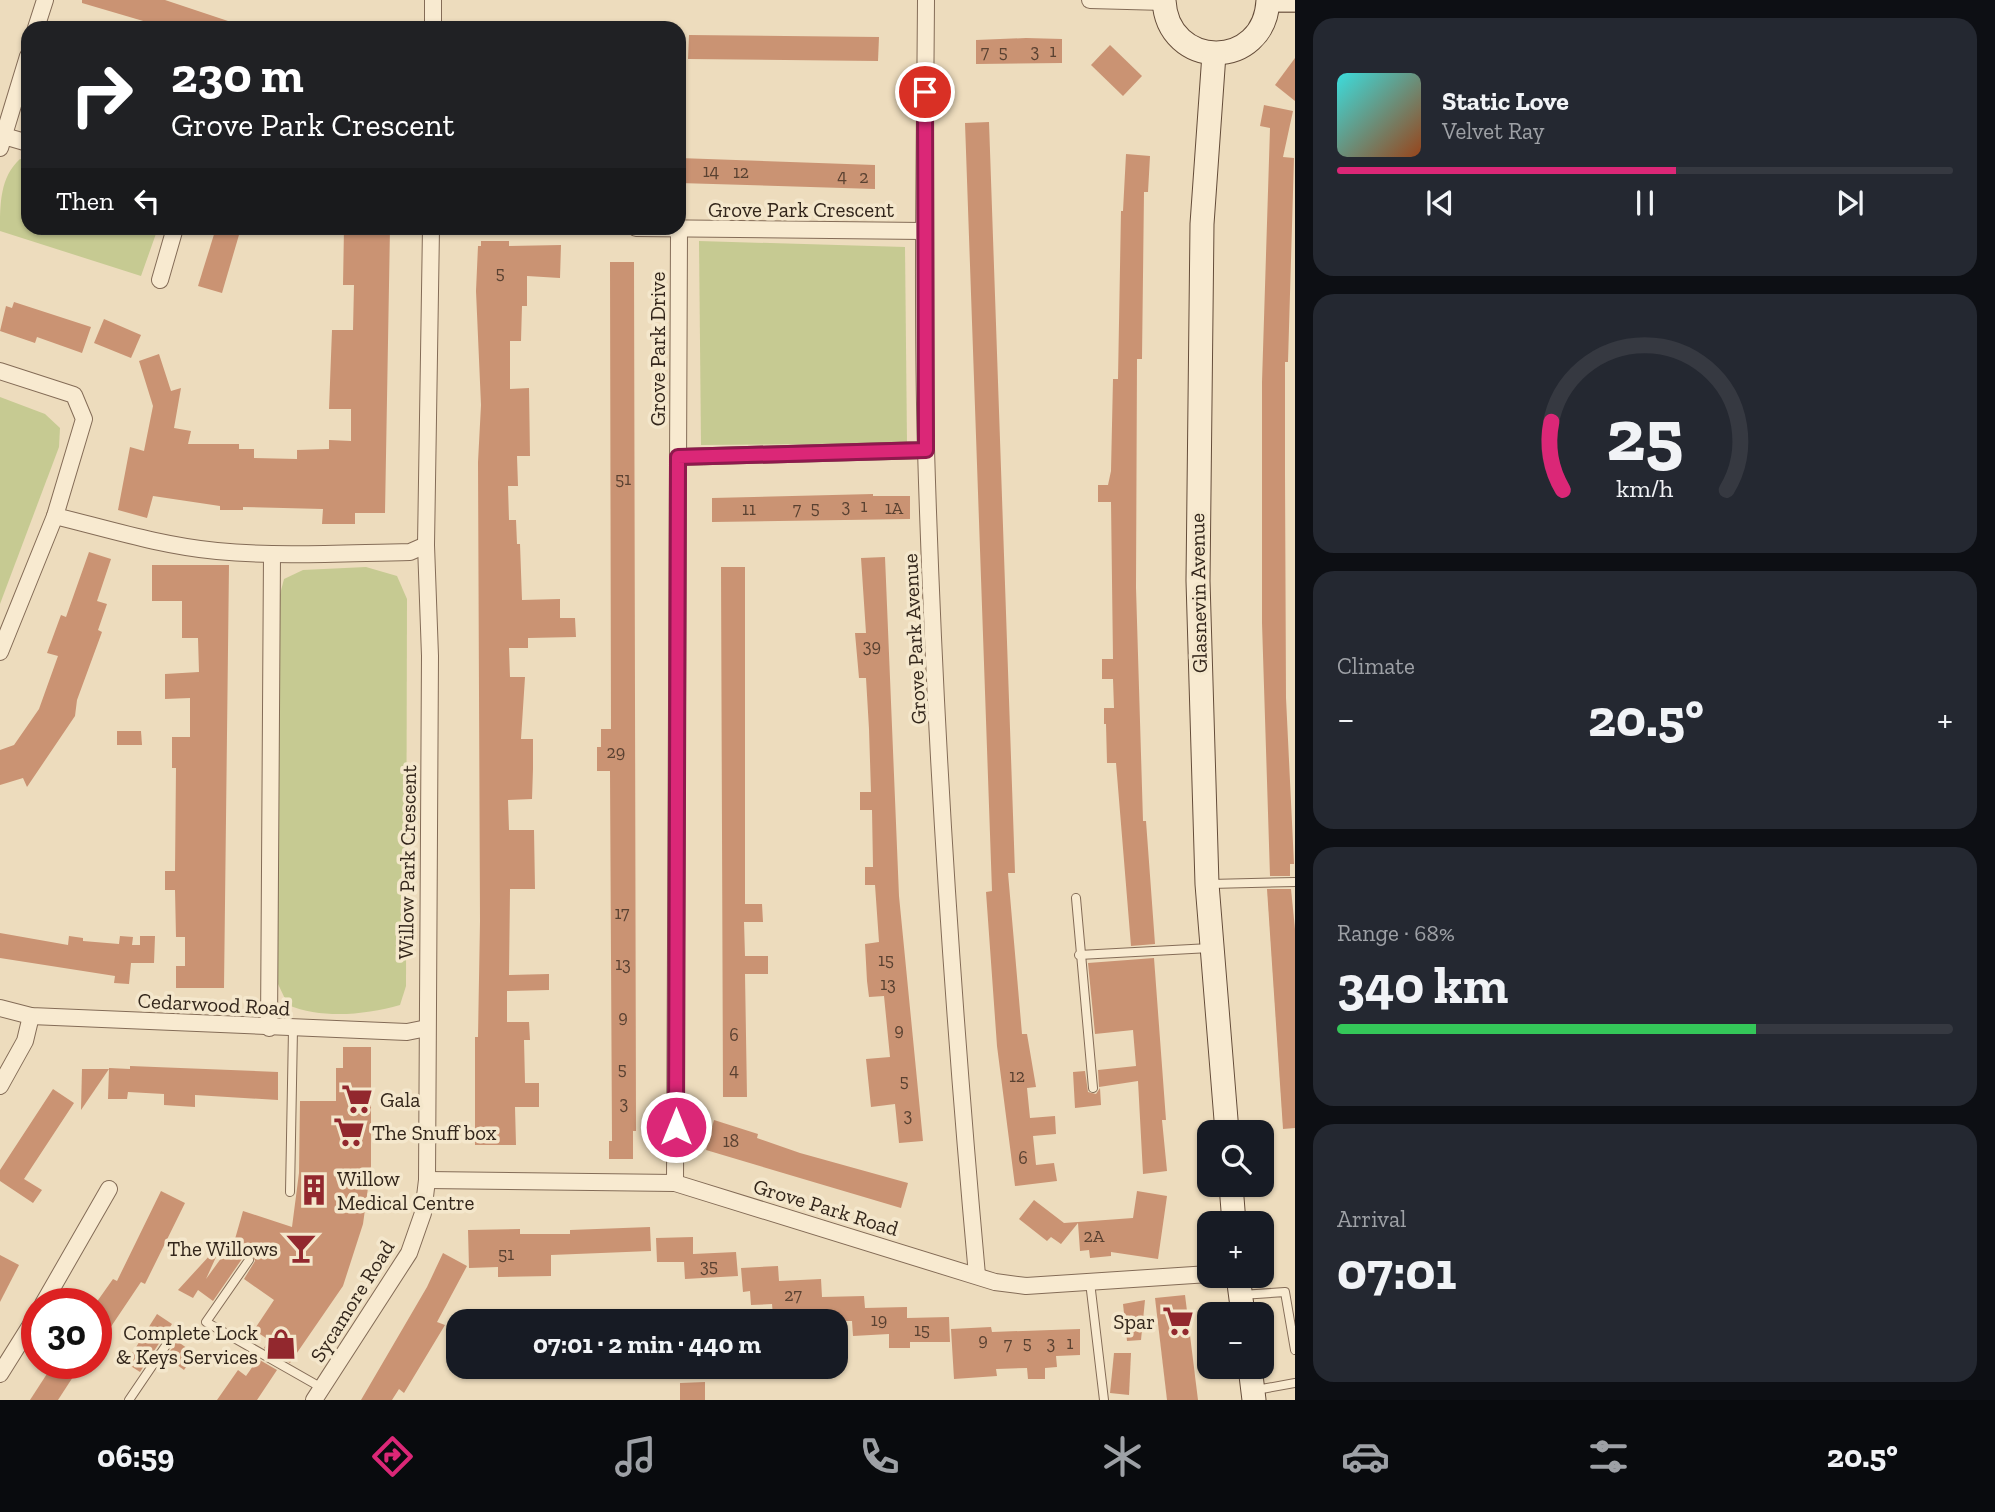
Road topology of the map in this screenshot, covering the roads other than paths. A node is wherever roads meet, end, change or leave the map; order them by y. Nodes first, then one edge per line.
1 (45, 0) edge
2 (433, 0) edge
3 (926, 0) edge
4 (1090, 0) edge
5 (1164, 1) edge
6 (1268, 1) edge
7 (1295, 2) edge
8 (38, 21) edge
9 (433, 21) edge
10 (1214, 54) junction
11 (21, 79) edge
12 (2, 142) edge
13 (21, 143) edge
14 (686, 230) edge
15 (923, 231) junction
16 (173, 235) edge
17 (431, 235) edge
18 (678, 235) edge
19 (160, 280) dead end
20 (0, 371) edge
21 (926, 450) junction
22 (678, 457) junction
23 (55, 516) junction
24 (426, 545) junction
25 (272, 555) junction
26 (0, 652) edge
27 (1295, 881) edge
28 (1207, 884) junction
29 (1076, 898) dead end
30 (1210, 948) junction
31 (1079, 955) junction
32 (0, 1008) edge
33 (31, 1016) junction
34 (269, 1028) junction
35 (293, 1028) junction
36 (427, 1028) junction
37 (0, 1086) edge
38 (1093, 1088) dead end
39 (1226, 1120) edge
40 (427, 1180) junction
41 (675, 1183) junction
42 (109, 1189) dead end
43 (290, 1192) dead end
44 (249, 1260) dead end
45 (976, 1275) junction
46 (1197, 1275) edge
47 (1090, 1282) junction
48 (52, 1288) edge
49 (1241, 1295) edge
50 (171, 1338) dead end
51 (21, 1342) edge
52 (0, 1345) edge
53 (1295, 1350) edge
54 (14, 1354) junction
55 (0, 1374) edge
56 (1295, 1382) edge
57 (1253, 1395) edge
58 (319, 1396) edge
59 (129, 1400) edge
60 (1104, 1400) edge

1 - 8 street
2 - 9 street
3 - 15 street, Grove Park Avenue
4 - 5 street
5 - 10 main road
6 - 7 street
6 - 10 main road
10 - 28 main road, Glasnevin Avenue
11 - 12 street
12 - 13 street
14 - 15 street, Grove Park Crescent
15 - 21 street, Grove Park Avenue
16 - 19 street
17 - 24 street, Willow Park Crescent
18 - 22 street, Grove Park Drive
20 - 23 street
21 - 22 street
21 - 45 street, Grove Park Avenue
22 - 41 street, Grove Park Drive
23 - 25 street
23 - 26 street
24 - 25 street
24 - 36 street, Willow Park Crescent
25 - 34 street
27 - 28 lane
28 - 30 main road, Glasnevin Avenue
29 - 31 lane
30 - 31 lane
30 - 39 main road, Glasnevin Avenue
31 - 38 lane
32 - 33 street, Cedarwood Road
33 - 34 street, Cedarwood Road
33 - 37 street
34 - 35 street, Cedarwood Road
35 - 36 street, Cedarwood Road
35 - 43 lane
36 - 40 street, Willow Park Crescent
40 - 41 street, Grove Park Road
40 - 58 street, Sycamore Road
41 - 45 street, Grove Park Road
42 - 48 street
44 - 58 lane
45 - 47 street, Grove Park Road
46 - 47 street, Grove Park Road
47 - 60 lane
49 - 53 lane
50 - 59 lane
51 - 54 street
52 - 54 street
54 - 55 street
56 - 57 lane

